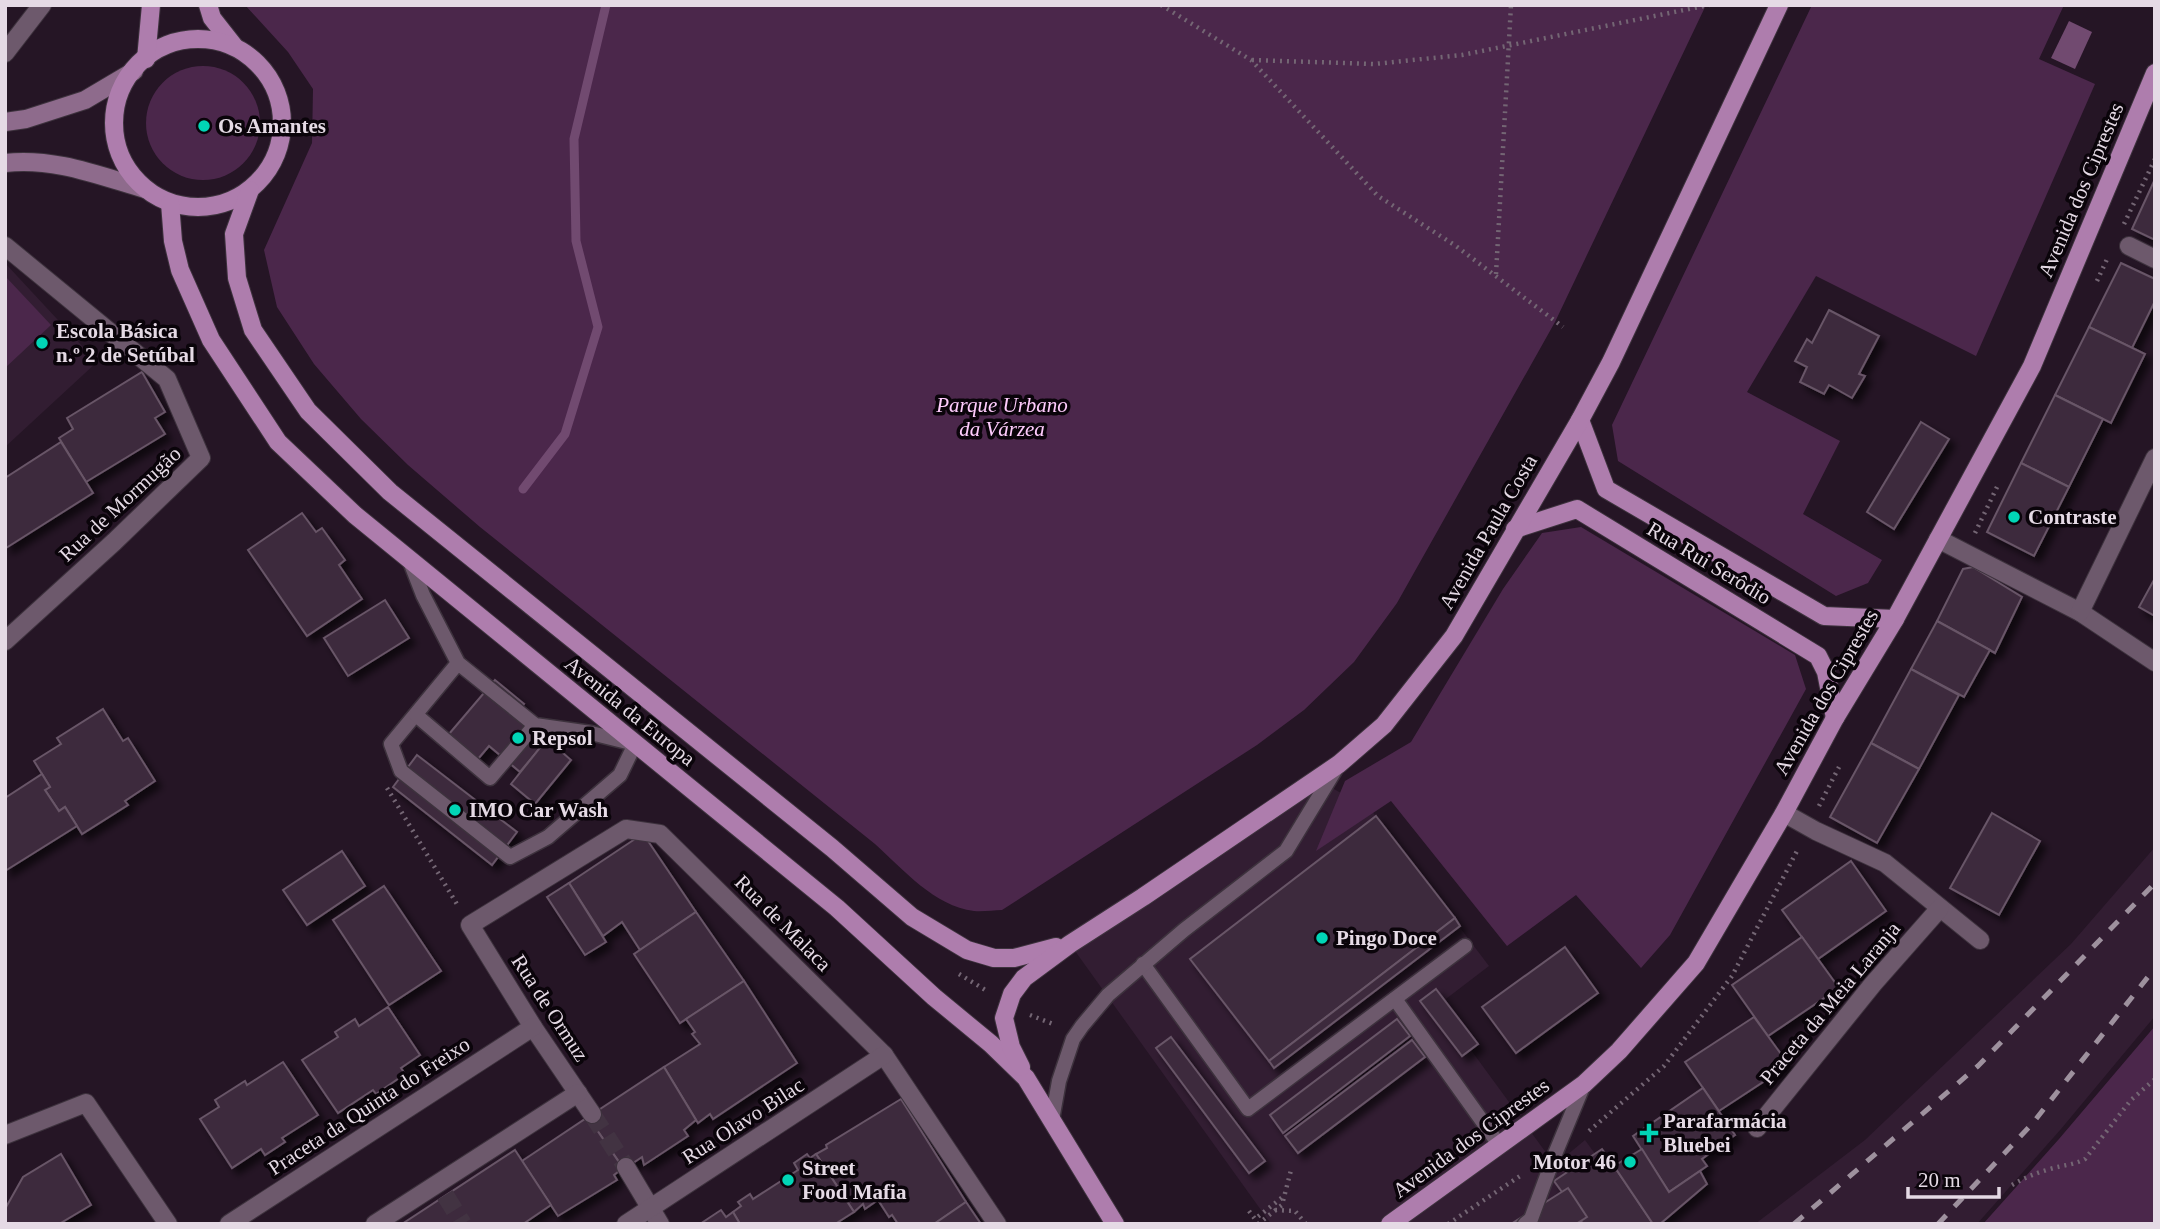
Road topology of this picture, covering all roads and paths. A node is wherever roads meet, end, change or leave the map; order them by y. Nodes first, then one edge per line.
1 (42, 5) edge
2 (151, 5) edge
3 (208, 5) edge
4 (1161, 5) edge
5 (1511, 5) edge
6 (1709, 5) edge
7 (1779, 5) edge
8 (1509, 46) junction
9 (236, 49) junction
10 (5, 53) edge
11 (1251, 60) junction
12 (140, 65) junction
13 (2155, 73) edge
14 (5, 122) edge
15 (5, 163) edge
16 (145, 189) junction
17 (250, 190) junction
18 (170, 203) junction
19 (5, 246) edge
20 (2129, 246) dead end
21 (2155, 259) edge
22 (1496, 275) junction
23 (1563, 327) dead end
24 (1580, 420) junction
25 (2155, 458) edge
26 (1515, 529) junction
27 (1938, 539) junction
28 (409, 559) junction
29 (2080, 612) junction
30 (1895, 619) junction
31 (5, 641) edge
32 (2155, 662) edge
33 (458, 663) junction
34 (416, 715) junction
35 (1835, 718) junction
36 (535, 725) junction
37 (635, 744) junction
38 (1339, 764) junction
39 (386, 783) dead end
40 (1784, 813) junction
41 (1940, 908) junction
42 (470, 925) junction
43 (1980, 940) dead end
44 (1070, 944) junction
45 (1465, 946) dead end
46 (1143, 964) junction
47 (955, 972) dead end
48 (987, 991) dead end
49 (1395, 999) junction
50 (1023, 1013) dead end
51 (1053, 1024) dead end
52 (533, 1027) junction
53 (884, 1055) junction
54 (1026, 1078) junction
55 (2155, 1079) edge
56 (1584, 1084) junction
57 (578, 1093) junction
58 (592, 1114) tunnel mouth
59 (1052, 1120) junction
60 (1757, 1128) dead end
61 (5, 1135) edge
62 (1500, 1146) junction
63 (626, 1167) tunnel mouth
64 (1291, 1170) dead end
65 (2012, 1185) dead end
66 (1284, 1196) junction
67 (1275, 1210) junction
68 (1249, 1211) dead end
69 (655, 1216) edge
70 (168, 1224) edge
71 (229, 1224) edge
72 (375, 1224) edge
73 (626, 1224) edge
74 (997, 1224) edge
75 (1115, 1224) edge
76 (1258, 1224) edge
77 (1306, 1224) edge
78 (1391, 1224) edge
79 (1525, 1224) edge

1 - 10 street
2 - 12 main road
3 - 9 main road
4 - 11 path
5 - 8 path
6 - 8 path
7 - 24 main road, Avenida Paula Costa
8 - 11 path
8 - 22 path
9 - 12 main road
9 - 17 main road
11 - 22 path
12 - 14 main road
12 - 16 main road
13 - 27 main road, Avenida dos Ciprestes
15 - 16 main road
16 - 18 main road
17 - 18 main road
17 - 44 main road, Avenida da Europa
18 - 28 main road, Avenida da Europa
19 - 31 street, Rua de Mormugão
20 - 21 street
22 - 23 path
24 - 26 main road, Avenida Paula Costa
24 - 30 main road, Rua Rui Serôdio
25 - 29 street
26 - 35 main road, Rua Rui Serôdio
26 - 38 main road, Avenida Paula Costa
27 - 29 street
27 - 30 main road, Avenida dos Ciprestes
28 - 33 lane
28 - 37 main road, Avenida da Europa
29 - 32 street
30 - 35 main road, Avenida dos Ciprestes
33 - 34 lane
33 - 36 lane
34 - 36 lane
34 - 37 lane
35 - 40 main road, Avenida dos Ciprestes
36 - 37 lane
37 - 54 main road, Avenida da Europa
38 - 44 main road, Avenida Paula Costa
38 - 46 lane
39 - 42 path
40 - 41 street
40 - 56 main road, Avenida dos Ciprestes
41 - 43 street
41 - 60 street, Praceta da Meia Laranja
42 - 52 street, Rua de Ormuz
42 - 53 street, Rua de Malaca
44 - 54 main road, Avenida Paula Costa
45 - 49 lane
46 - 49 lane
46 - 59 lane
47 - 48 path
49 - 62 lane
50 - 51 path
52 - 57 street, Rua de Ormuz
52 - 71 street, Praceta da Quinta do Freixo
53 - 69 street, Rua Olavo Bilac
53 - 74 street, Rua de Malaca
54 - 59 main road, Avenida da Europa
55 - 65 path
56 - 62 main road, Avenida dos Ciprestes
56 - 79 lane
57 - 58 street, Rua de Ormuz
57 - 72 street
59 - 75 main road, Avenida da Europa
61 - 70 street
62 - 78 main road, Avenida dos Ciprestes
63 - 69 street
64 - 66 path
66 - 67 path
66 - 68 path
67 - 76 path
67 - 77 path
69 - 73 street, Rua Olavo Bilac

